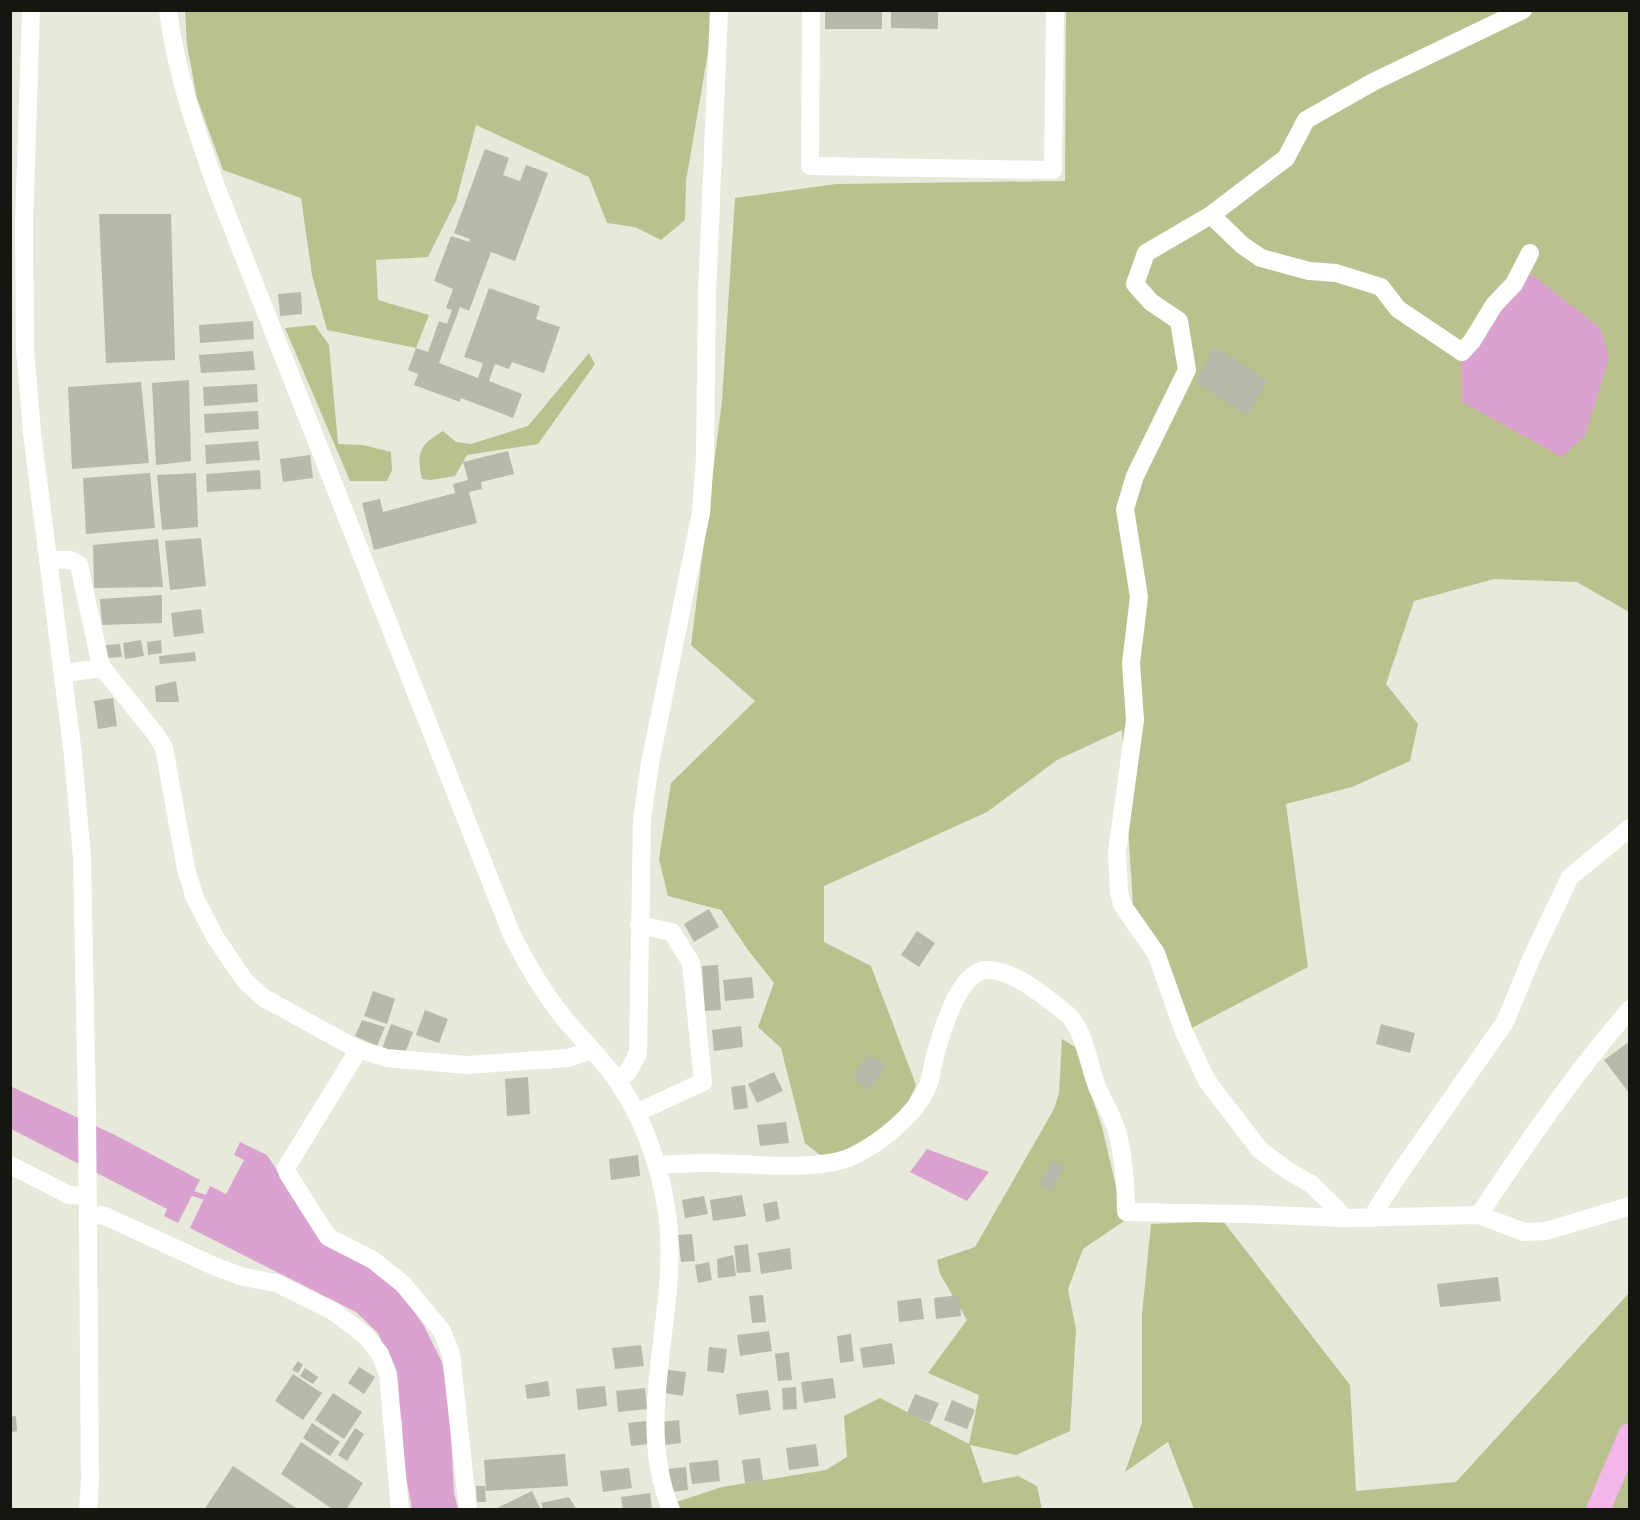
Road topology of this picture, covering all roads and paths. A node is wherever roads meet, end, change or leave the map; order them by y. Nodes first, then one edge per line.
1 (31, 10) edge
2 (168, 10) edge
3 (718, 10) edge
4 (811, 10) edge
5 (1055, 10) edge
6 (1522, 10) edge
7 (1211, 215) junction
8 (1530, 253) dead end
9 (48, 561) junction
10 (103, 668) junction
11 (63, 674) junction
12 (1629, 828) edge
13 (639, 925) junction
14 (1629, 1009) edge
15 (359, 1049) junction
16 (592, 1050) junction
17 (616, 1080) junction
18 (636, 1113) junction
19 (10, 1165) edge
20 (657, 1165) junction
21 (88, 1199) junction
22 (1629, 1206) edge
23 (1479, 1215) junction
24 (1344, 1218) junction
25 (1371, 1218) junction
26 (1629, 1435) edge
27 (88, 1509) edge
28 (400, 1509) edge
29 (468, 1509) edge
30 (671, 1509) edge
31 (1598, 1509) edge

1 - 9 street
2 - 16 street
3 - 13 street
4 - 5 street
6 - 7 street
7 - 8 street
7 - 24 street
9 - 10 street
9 - 11 street
10 - 11 street
10 - 15 street
11 - 21 street
12 - 25 street
13 - 17 street
13 - 18 street
14 - 23 street
15 - 16 street
15 - 29 street
16 - 17 street
17 - 18 street
18 - 20 street
19 - 21 street
20 - 24 street
20 - 30 street
21 - 27 street
21 - 28 street
22 - 23 street
23 - 25 street
24 - 25 street
26 - 31 main road

